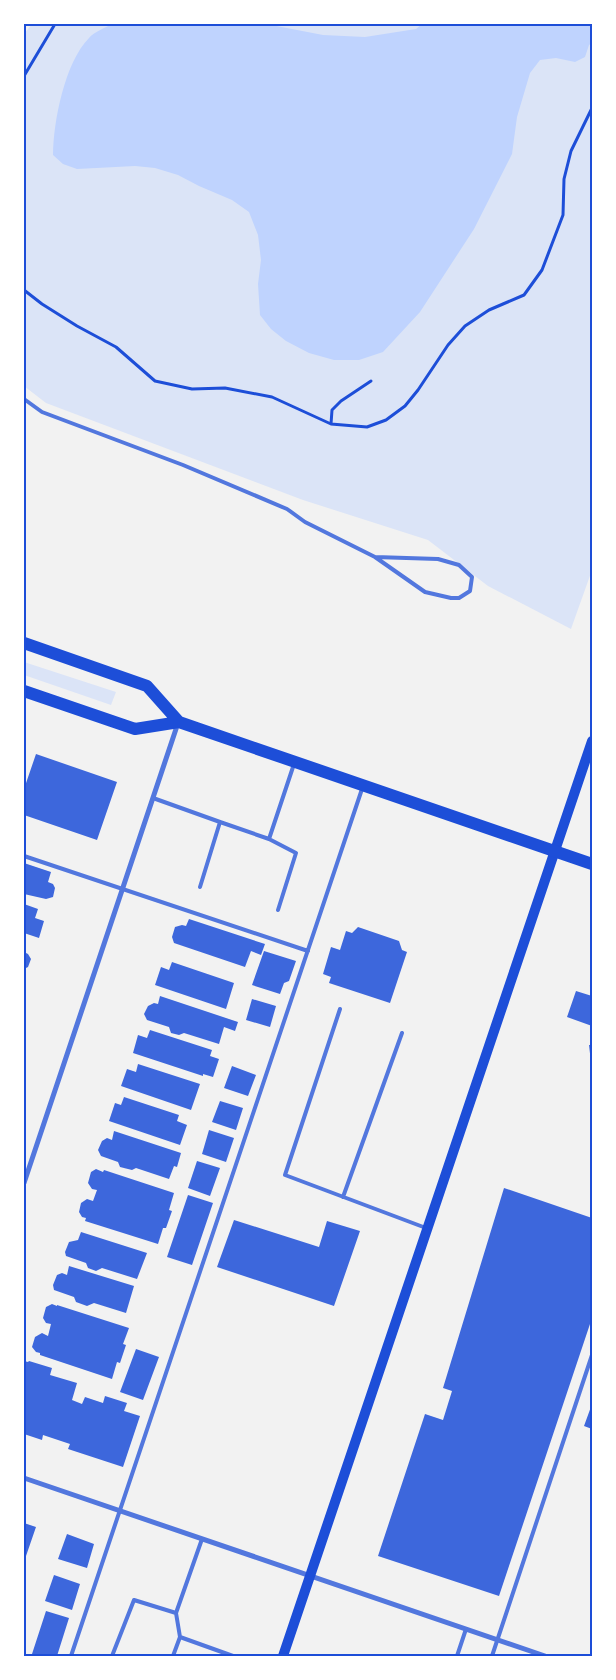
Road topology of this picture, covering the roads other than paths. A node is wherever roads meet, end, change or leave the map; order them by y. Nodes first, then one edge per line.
1 (24, 399) edge
2 (375, 557) junction
3 (24, 643) edge
4 (24, 693) edge
5 (179, 722) junction
6 (592, 741) edge
7 (295, 762) junction
8 (364, 786) junction
9 (153, 798) junction
10 (220, 822) junction
11 (269, 839) junction
12 (555, 851) junction
13 (24, 856) edge
14 (592, 864) edge
15 (200, 886) dead end
16 (123, 889) junction
17 (278, 910) dead end
18 (308, 951) junction
19 (340, 1009) dead end
20 (402, 1034) dead end
21 (24, 1182) edge
22 (343, 1196) junction
23 (428, 1229) junction
24 (592, 1355) edge
25 (24, 1478) edge
26 (120, 1511) junction
27 (202, 1539) junction
28 (310, 1576) junction
29 (176, 1614) junction
30 (466, 1629) junction
31 (180, 1637) junction
32 (497, 1640) junction
33 (71, 1656) edge
34 (112, 1656) edge
35 (173, 1656) edge
36 (233, 1656) edge
37 (283, 1656) edge
38 (456, 1656) edge
39 (492, 1656) edge
40 (545, 1656) edge

1 - 2 lane
2 - 2 lane
3 - 5 main road
4 - 5 main road
5 - 7 main road
5 - 9 street
6 - 12 main road
7 - 8 main road
7 - 11 lane
8 - 12 main road
8 - 18 lane
9 - 10 lane
9 - 16 street
10 - 11 lane
10 - 15 lane
11 - 17 lane
12 - 14 main road
12 - 23 main road
13 - 16 lane
16 - 18 lane
16 - 21 street
18 - 26 lane
19 - 22 lane
20 - 22 lane
22 - 23 lane
23 - 28 main road
24 - 32 lane
25 - 26 street
26 - 27 street
26 - 33 lane
27 - 28 street
27 - 29 lane
28 - 30 street
28 - 37 main road
29 - 31 lane
29 - 34 lane
30 - 32 street
30 - 38 lane
31 - 35 lane
31 - 36 lane
32 - 39 lane
32 - 40 street

